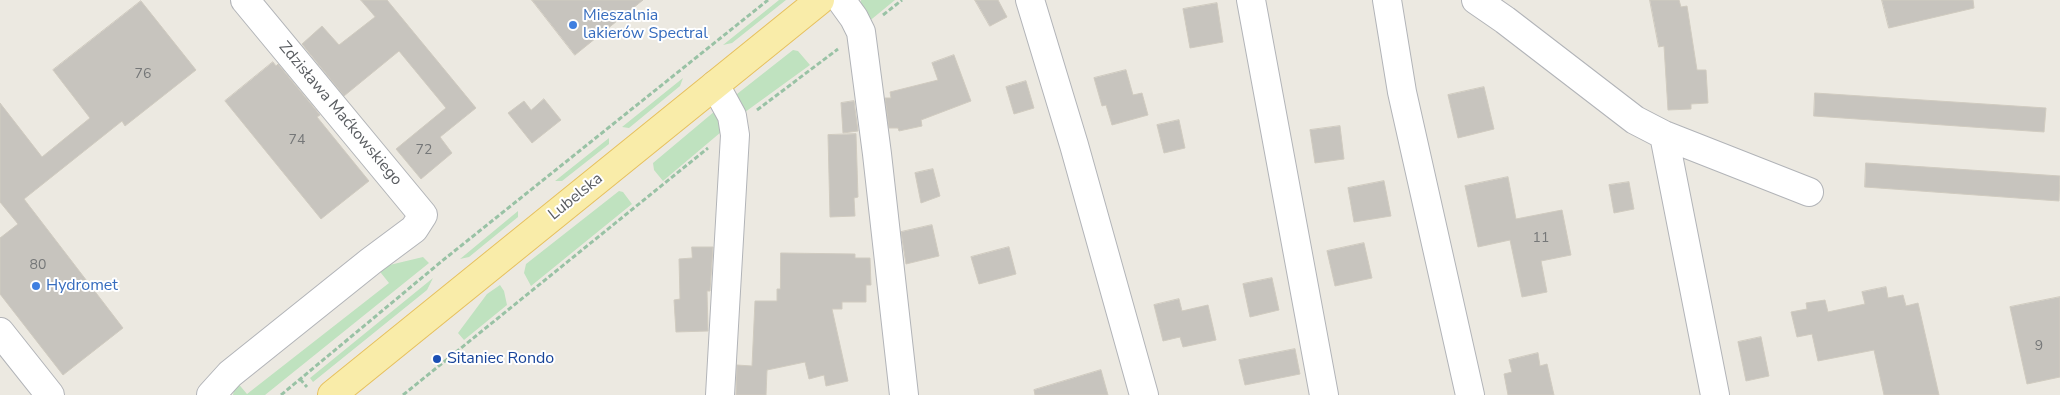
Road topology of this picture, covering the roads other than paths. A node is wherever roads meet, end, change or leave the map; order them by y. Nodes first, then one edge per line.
1 (246, 0) edge
2 (820, 0) edge
3 (841, 0) edge
4 (1030, 0) edge
5 (1251, 0) edge
6 (1387, 0) edge
7 (1476, 0) edge
8 (715, 85) junction
9 (1664, 135) junction
10 (1810, 192) dead end
11 (0, 332) edge
12 (319, 391) edge
13 (50, 395) edge
14 (211, 395) edge
15 (720, 395) edge
16 (904, 395) edge
17 (1144, 395) edge
18 (1324, 395) edge
19 (1470, 395) edge
20 (1716, 395) edge

1 - 14 street, Zdzisława Maćkowskiego
2 - 8 main road, Lubelska
3 - 16 street
4 - 17 street
5 - 18 street
6 - 19 street
7 - 9 street
8 - 12 main road, Lubelska
8 - 15 street
9 - 10 street
9 - 20 street
11 - 13 street

